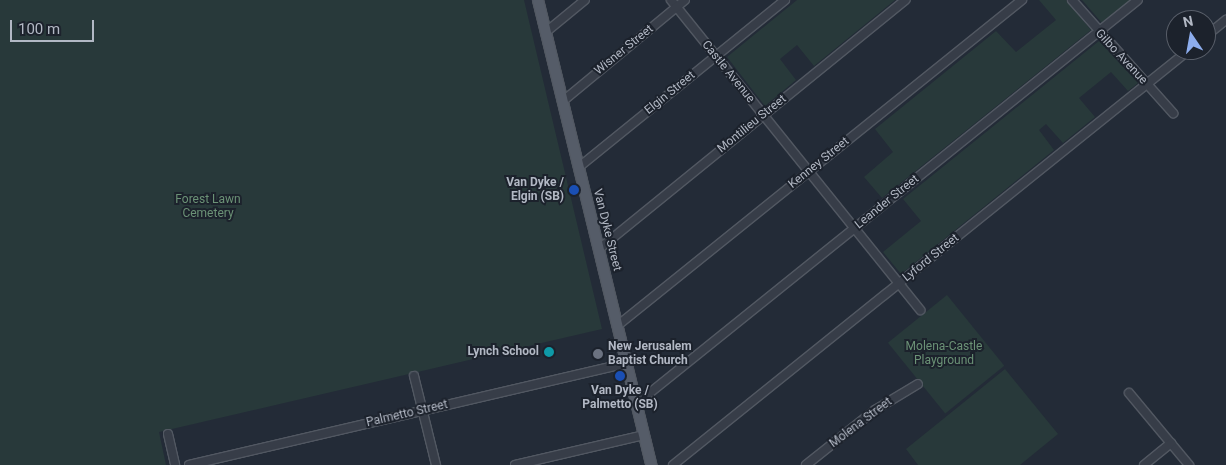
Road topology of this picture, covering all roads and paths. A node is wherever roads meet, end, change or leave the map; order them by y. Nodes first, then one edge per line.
1 (538, 0) edge
2 (585, 0) edge
3 (670, 0) edge
4 (685, 0) edge
5 (785, 0) edge
6 (905, 0) edge
7 (1022, 0) edge
8 (1072, 0) edge
9 (1138, 0) edge
10 (676, 7) junction
11 (1226, 20) edge
12 (1216, 28) edge
13 (546, 32) junction
14 (1098, 32) junction
15 (716, 56) junction
16 (1176, 60) edge
17 (1146, 84) junction
18 (563, 101) junction
19 (1173, 112) dead end
20 (763, 115) junction
21 (579, 167) junction
22 (808, 171) junction
23 (854, 229) junction
24 (598, 249) junction
25 (899, 284) junction
26 (920, 310) dead end
27 (617, 326) junction
28 (626, 363) junction
29 (414, 376) dead end
30 (918, 384) dead end
31 (1129, 393) dead end
32 (636, 404) junction
33 (423, 410) junction
34 (168, 434) dead end
35 (644, 435) junction
36 (1171, 443) junction
37 (175, 465) edge
38 (189, 465) edge
39 (436, 465) edge
40 (515, 465) edge
41 (651, 465) edge
42 (673, 465) edge
43 (806, 465) edge
44 (1144, 465) edge
45 (1189, 465) edge

1 - 13 main road, Van Dyke Street
2 - 13 street
3 - 10 street, Castle Avenue
4 - 10 street, Wisner Street
5 - 15 street, Elgin Street
6 - 20 street, Montilieu Street
7 - 22 street, Kenney Street
8 - 14 street, Gilbo Avenue
9 - 14 street, Leander Street
10 - 15 street, Castle Avenue
10 - 18 street, Wisner Street
11 - 12 street
13 - 18 main road, Van Dyke Street
14 - 17 street, Gilbo Avenue
14 - 23 street, Leander Street
15 - 20 street, Castle Avenue
15 - 21 street, Elgin Street
16 - 17 street, Lyford Street
17 - 19 street, Gilbo Avenue
17 - 25 street, Lyford Street
18 - 21 main road, Van Dyke Street
20 - 22 street, Castle Avenue
20 - 24 street, Montilieu Street
21 - 24 main road, Van Dyke Street
22 - 23 street, Castle Avenue
22 - 27 street, Kenney Street
23 - 25 street, Castle Avenue
23 - 32 street, Leander Street
24 - 27 main road, Van Dyke Street
25 - 26 street, Castle Avenue
25 - 42 street, Lyford Street
27 - 28 main road, Van Dyke Street
28 - 32 main road, Van Dyke Street
28 - 33 street, Palmetto Street
29 - 33 street
30 - 43 street, Molena Street
31 - 36 street
32 - 35 main road, Van Dyke Street
33 - 38 street, Palmetto Street
33 - 39 street
34 - 37 street
35 - 40 street
35 - 41 main road, Van Dyke Street
36 - 44 street
36 - 45 street

